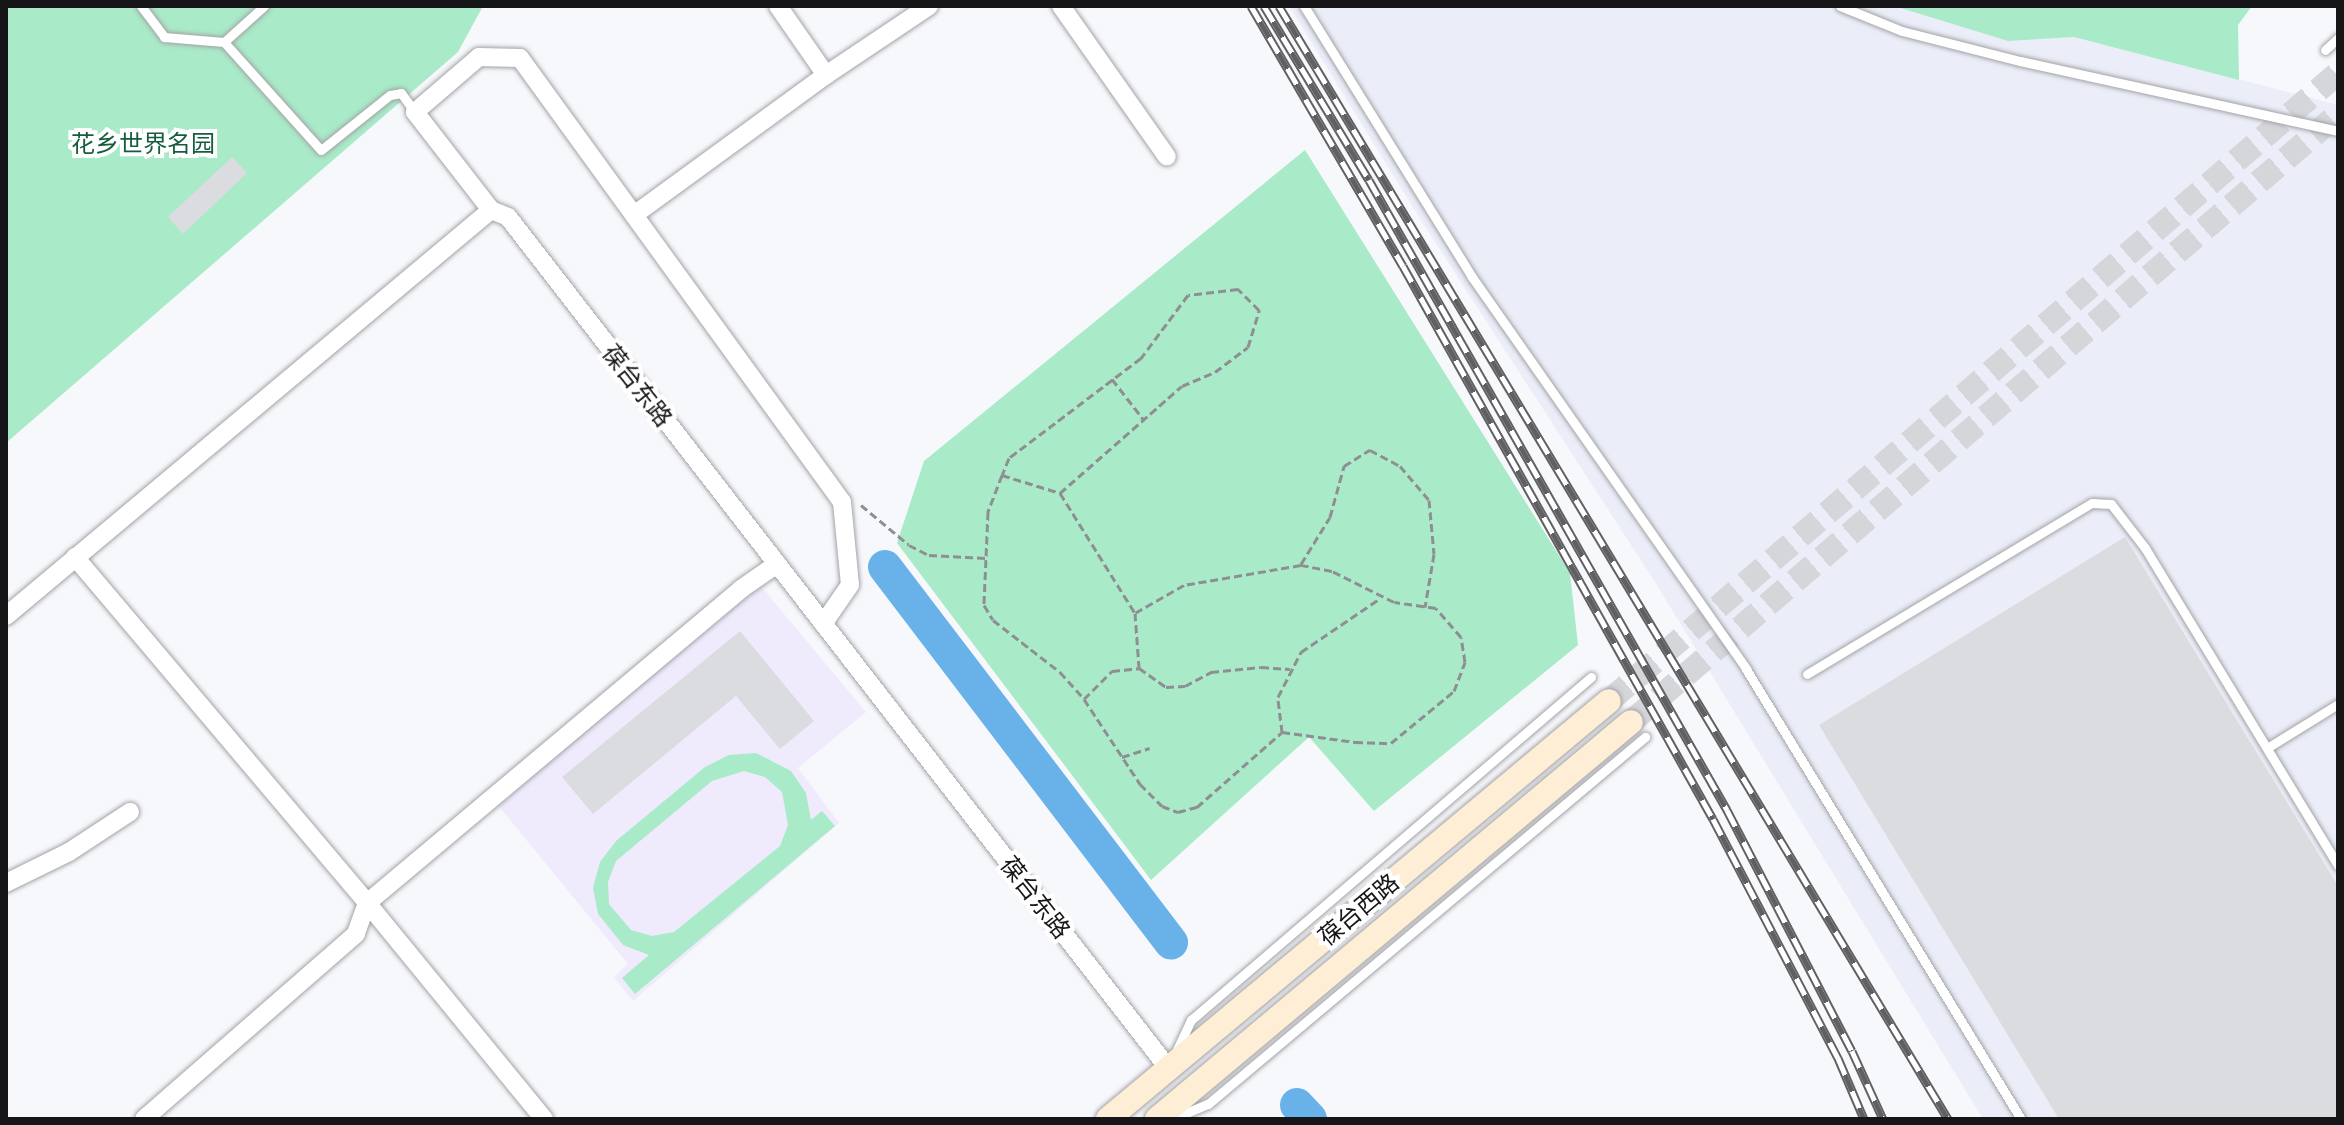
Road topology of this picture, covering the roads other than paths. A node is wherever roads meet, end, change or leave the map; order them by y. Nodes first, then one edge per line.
1 (141, 6) edge
2 (264, 6) edge
3 (778, 6) edge
4 (929, 6) edge
5 (1061, 6) edge
6 (1304, 6) edge
7 (1840, 6) edge
8 (2338, 38) edge
9 (224, 42) junction
10 (2325, 50) dead end
11 (826, 75) junction
12 (415, 112) junction
13 (2338, 131) edge
14 (1167, 157) dead end
15 (491, 210) junction
16 (634, 215) junction
17 (75, 557) junction
18 (777, 564) junction
19 (6, 616) edge
20 (823, 624) junction
21 (1807, 674) dead end
22 (1591, 677) dead end
23 (1609, 701) tunnel mouth
24 (2338, 704) edge
25 (1638, 729) joint
26 (2267, 748) junction
27 (130, 812) dead end
28 (2338, 866) edge
29 (6, 883) edge
30 (367, 903) junction
31 (1168, 1068) junction
32 (144, 1119) edge
33 (544, 1119) edge
34 (1108, 1119) edge
35 (1157, 1119) edge
36 (1172, 1119) edge
37 (2021, 1119) edge

1 - 9 lane
2 - 9 lane
3 - 11 street
4 - 11 street
5 - 14 street
6 - 37 lane
7 - 13 lane
8 - 10 lane
9 - 12 lane
11 - 16 street
12 - 15 street, 葆台东路
12 - 16 street
15 - 17 street
15 - 18 street, 葆台东路
16 - 20 street
17 - 19 street
17 - 30 street
18 - 20 street, 葆台东路
18 - 30 street
20 - 31 street, 葆台东路
21 - 26 lane
22 - 31 lane
23 - 31 street, 葆台西路
24 - 26 lane
25 - 35 street, 葆台西路
25 - 36 lane
26 - 28 lane
27 - 29 street
30 - 32 street
30 - 33 street
31 - 34 street, 葆台西路

